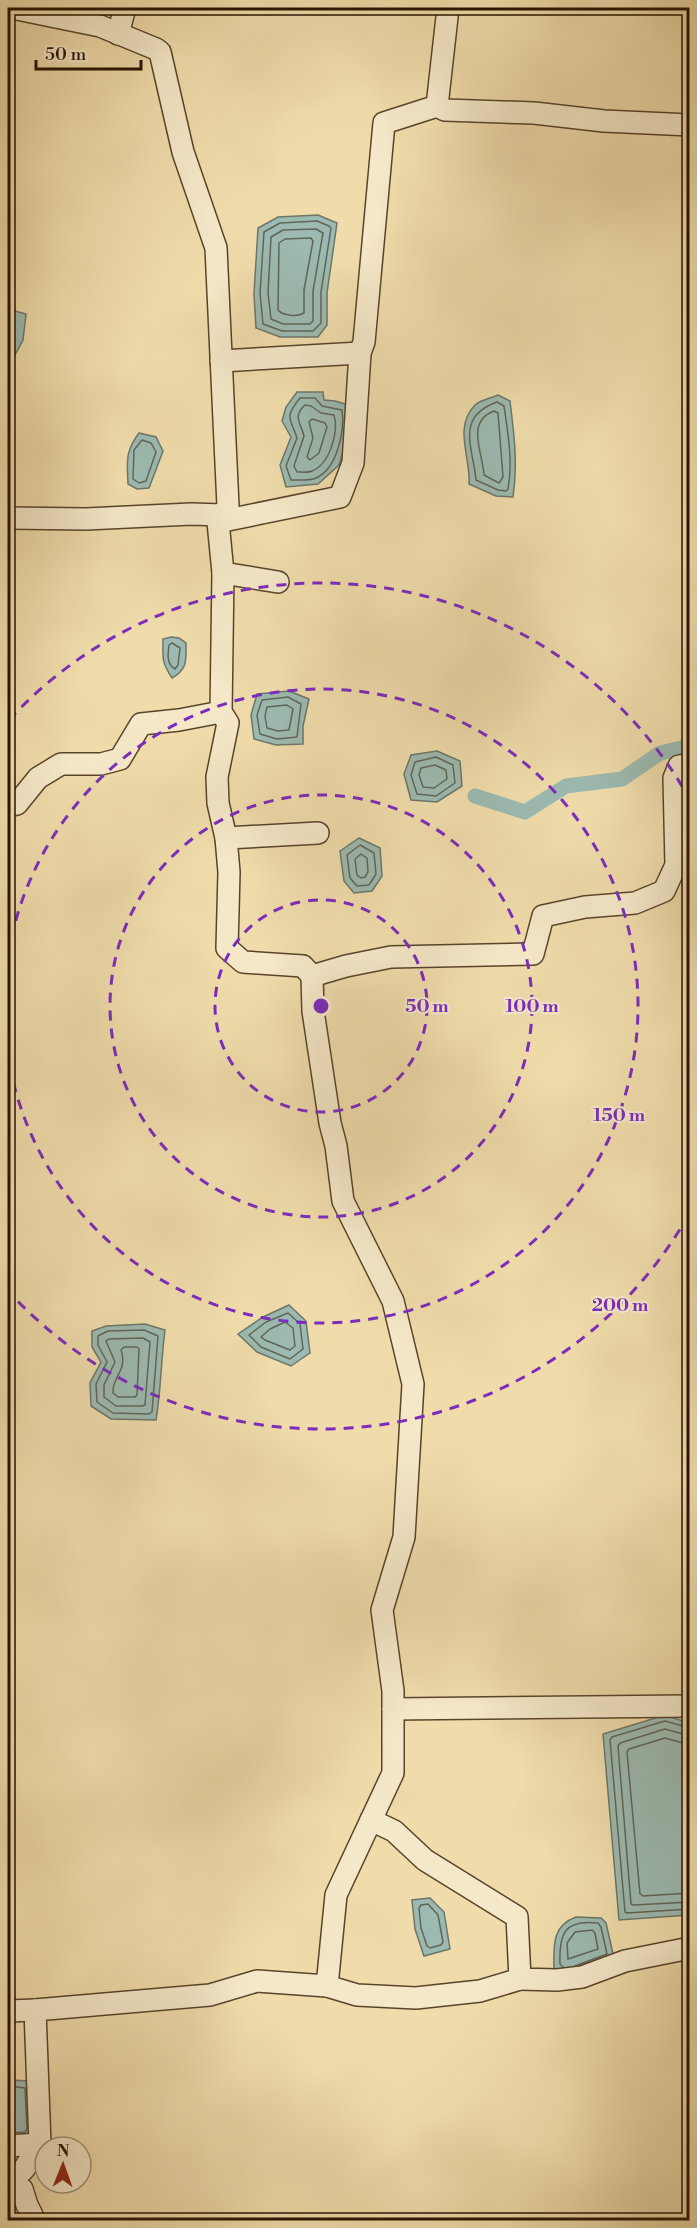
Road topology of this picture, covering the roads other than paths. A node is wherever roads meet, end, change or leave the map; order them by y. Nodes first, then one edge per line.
1 (12, 8) edge
2 (125, 8) edge
3 (448, 8) edge
4 (118, 34) junction
5 (437, 106) junction
6 (690, 124) edge
7 (360, 353) junction
8 (221, 362) junction
9 (8, 518) edge
10 (220, 518) junction
11 (224, 573) junction
12 (278, 582) dead end
13 (221, 712) junction
14 (690, 764) edge
15 (8, 806) edge
16 (318, 833) dead end
17 (226, 838) junction
18 (312, 976) junction
19 (690, 1706) edge
20 (393, 1709) junction
21 (371, 1820) junction
22 (690, 1948) edge
23 (520, 1979) junction
24 (327, 1986) junction
25 (35, 2010) junction
26 (8, 2011) edge
27 (40, 2135) edge
28 (33, 2144) edge
29 (8, 2146) edge
30 (33, 2155) edge
31 (9, 2189) edge
32 (32, 2215) dead end

1 - 4 street
2 - 4 street
3 - 5 street
4 - 8 street
5 - 6 street
5 - 7 street
7 - 8 street
7 - 10 street
8 - 10 street
9 - 10 street
10 - 11 street
11 - 12 street
11 - 13 street
13 - 15 street
13 - 17 street
14 - 18 street
16 - 17 street
17 - 18 street
18 - 20 street
19 - 20 street
20 - 21 street
21 - 23 street
21 - 24 street
22 - 23 street
23 - 24 street
24 - 25 street
25 - 26 street
25 - 27 street
28 - 29 street
30 - 31 street
31 - 32 street

